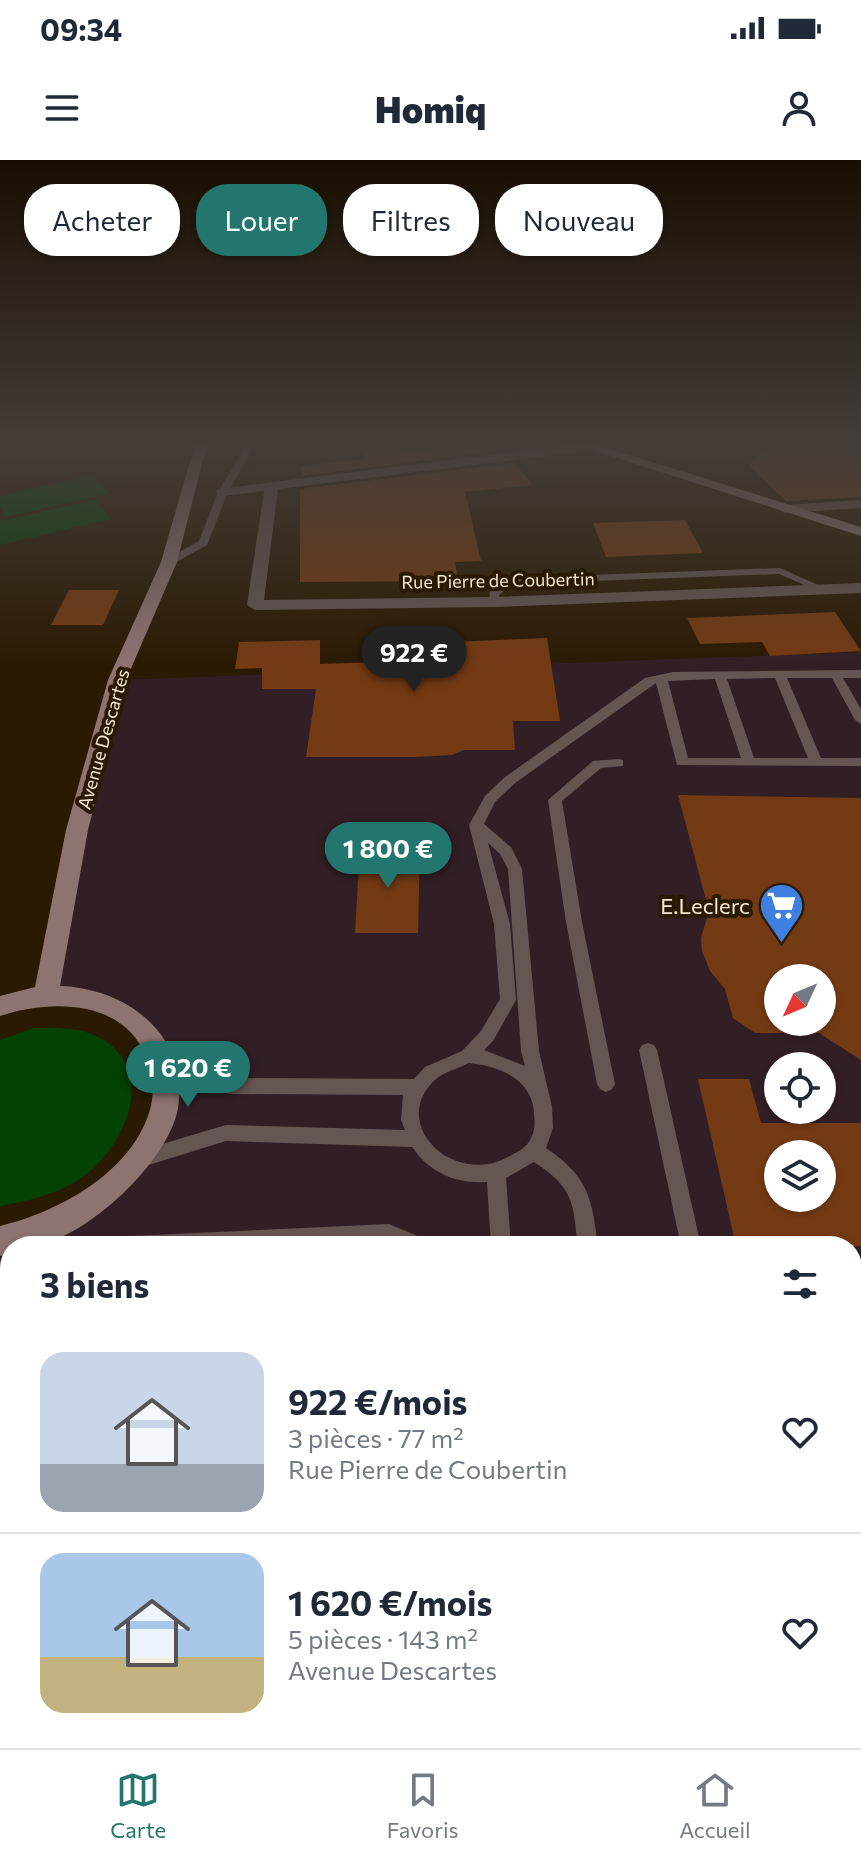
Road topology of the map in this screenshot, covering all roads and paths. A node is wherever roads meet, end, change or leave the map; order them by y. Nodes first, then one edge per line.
1 (181, 518) edge
2 (213, 518) edge
3 (267, 518) edge
4 (815, 518) edge
5 (861, 532) edge
6 (169, 562) junction
7 (861, 588) edge
8 (861, 674) edge
9 (720, 675) junction
10 (780, 675) junction
11 (836, 675) junction
12 (661, 678) junction
13 (861, 720) edge
14 (749, 762) junction
15 (816, 762) junction
16 (861, 762) edge
17 (618, 763) dead end
18 (476, 825) junction
19 (46, 996) junction
20 (0, 1006) edge
21 (648, 1050) dead end
22 (468, 1056) junction
23 (165, 1078) junction
24 (606, 1084) dead end
25 (415, 1087) junction
26 (542, 1101) junction
27 (415, 1139) junction
28 (534, 1151) junction
29 (139, 1159) junction
30 (496, 1174) junction
31 (33, 1236) edge
32 (346, 1236) edge
33 (394, 1236) edge
34 (500, 1236) edge
35 (587, 1236) edge
36 (689, 1236) edge

1 - 6 main road, Avenue Descartes
2 - 6 lane
3 - 7 street, Rue Pierre de Coubertin
4 - 5 main road
6 - 19 main road, Avenue Descartes
8 - 11 lane
9 - 10 lane
9 - 12 lane
9 - 14 lane
10 - 11 lane
10 - 15 lane
11 - 13 lane
12 - 14 lane
12 - 18 lane
14 - 15 lane
15 - 16 lane
17 - 24 lane
18 - 22 lane
18 - 26 lane
19 - 20 main road
19 - 23 main road
21 - 36 lane
22 - 25 lane
22 - 26 lane
23 - 25 lane
23 - 29 main road
25 - 27 lane
26 - 28 lane
27 - 29 lane
27 - 30 lane
28 - 30 lane
28 - 35 lane
29 - 31 main road
30 - 34 lane
32 - 33 lane

